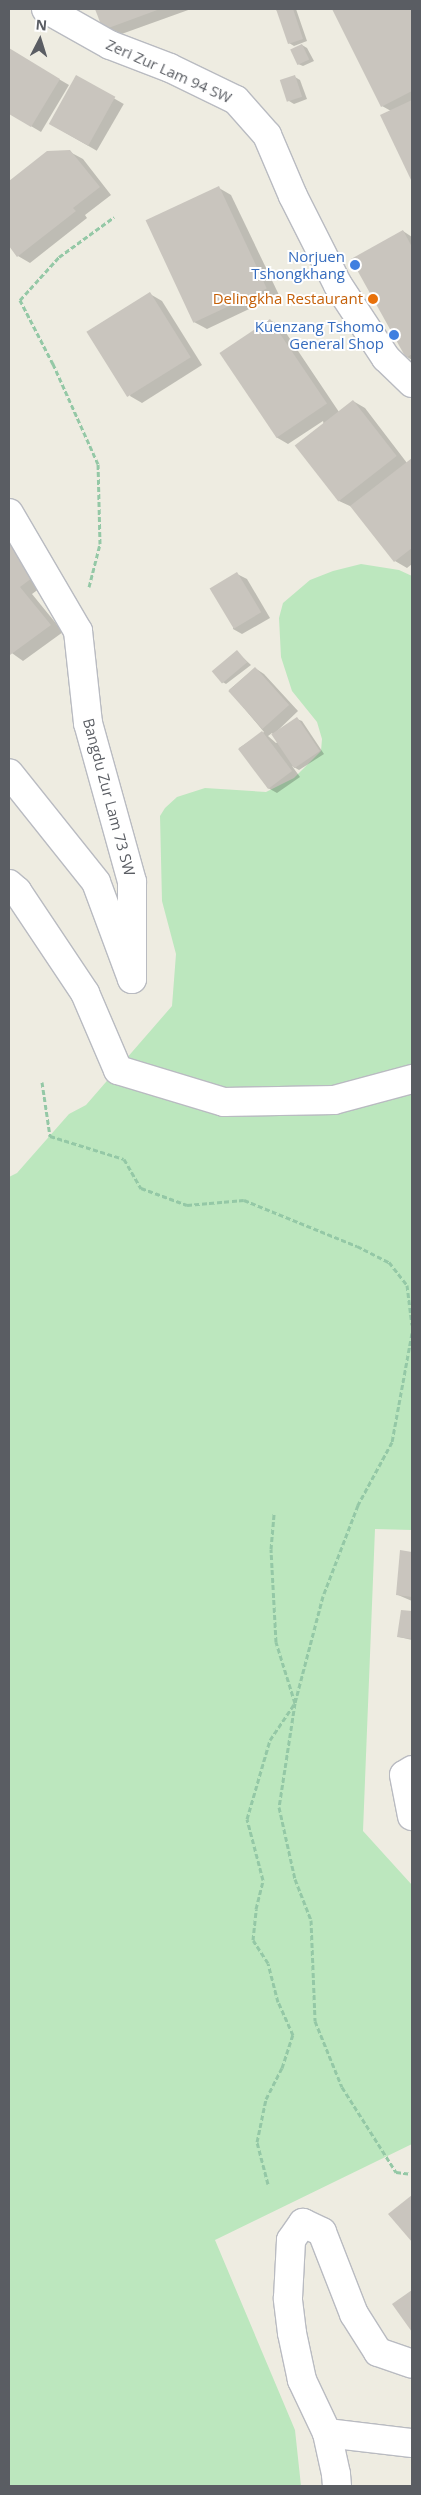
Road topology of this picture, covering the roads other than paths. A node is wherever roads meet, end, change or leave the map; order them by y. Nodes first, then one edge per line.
1 (46, 9) edge
2 (412, 383) edge
3 (9, 513) edge
4 (9, 773) edge
5 (9, 884) edge
6 (412, 1080) edge
7 (412, 1770) edge
8 (412, 1816) edge
9 (412, 2364) edge
10 (327, 2432) junction
11 (412, 2443) edge
12 (337, 2486) edge

1 - 2 street, Zeri Zur Lam 94 SW
3 - 4 street, Bangdu Zur Lam 73 SW
5 - 6 street
7 - 8 street
9 - 10 street
10 - 11 street
10 - 12 street

